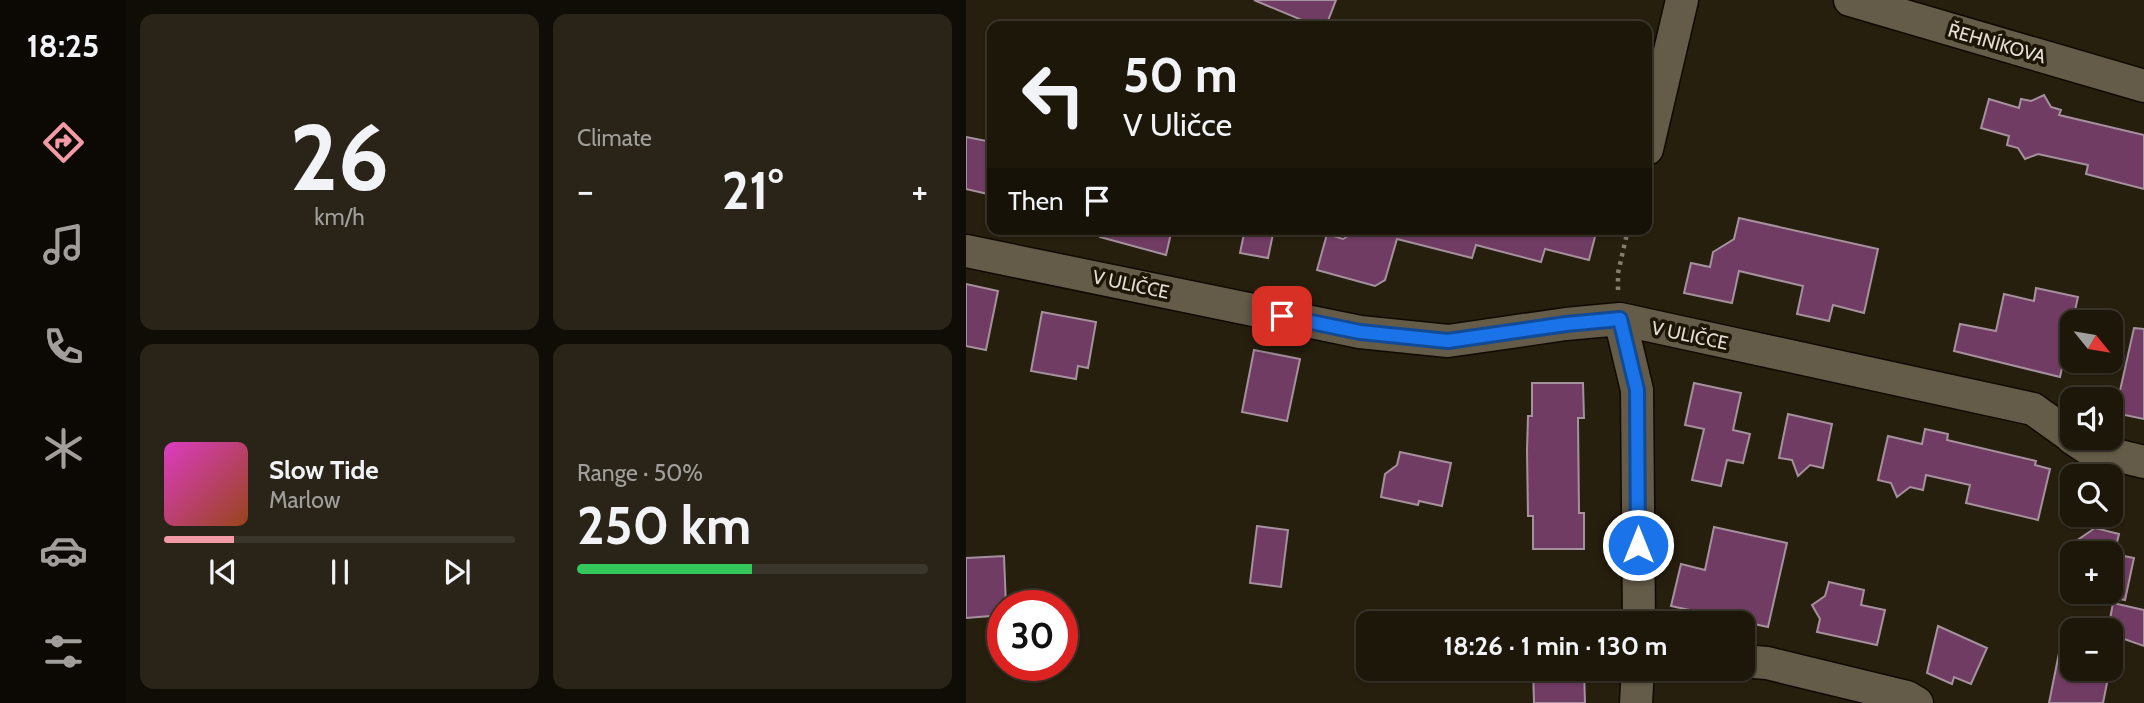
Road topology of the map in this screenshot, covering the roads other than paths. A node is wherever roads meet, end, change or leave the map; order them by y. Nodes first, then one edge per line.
1 (1682, 0) edge
2 (1850, 0) edge
3 (2144, 86) edge
4 (1652, 128) edge
5 (966, 251) edge
6 (1620, 319) junction
7 (2060, 428) edge
8 (2095, 450) edge
9 (2144, 462) edge
10 (1639, 611) edge
11 (1755, 663) edge
12 (1637, 681) edge
13 (1636, 703) edge
14 (1917, 703) edge

1 - 4 street
2 - 3 street, ŘEHNÍKOVA
5 - 6 street, V ULIČCE
6 - 7 street, V ULIČCE
6 - 10 street
8 - 9 street, V ULIČCE
11 - 14 street
12 - 13 street

